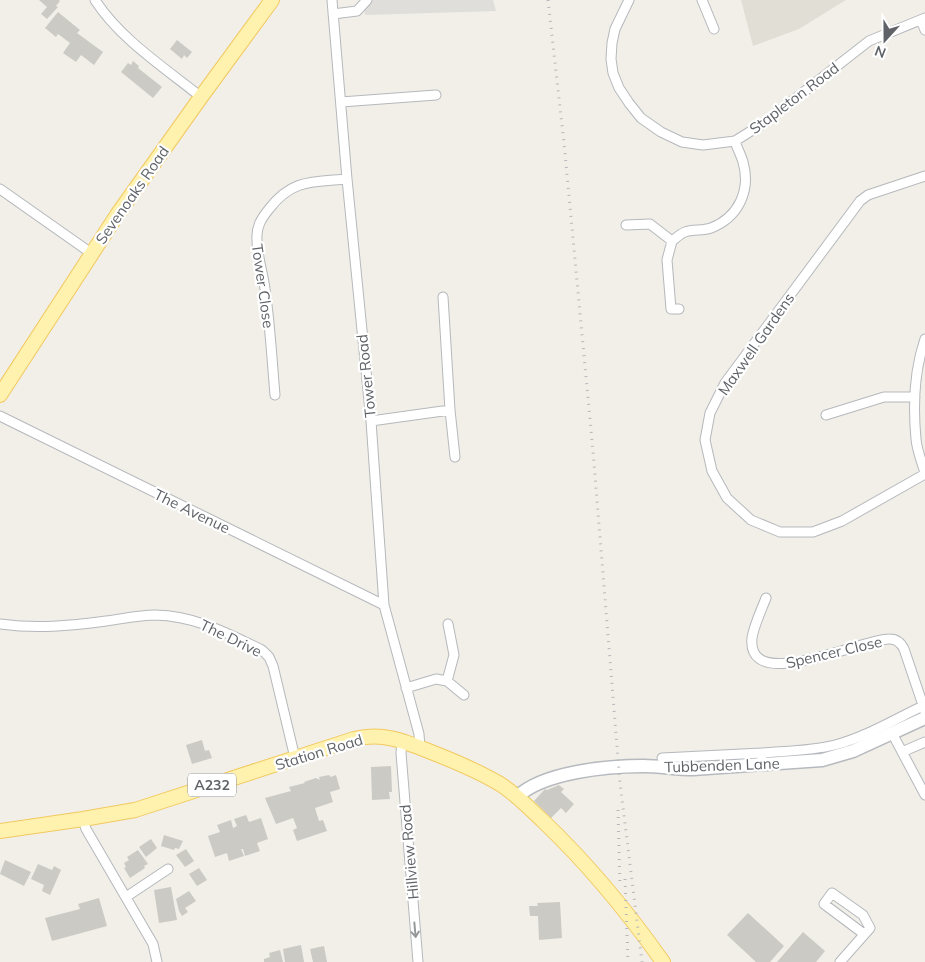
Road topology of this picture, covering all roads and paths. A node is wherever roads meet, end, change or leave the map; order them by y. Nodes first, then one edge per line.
1 (95, 0) edge
2 (272, 0) edge
3 (332, 0) edge
4 (367, 0) edge
5 (629, 0) edge
6 (702, 0) edge
7 (334, 14) junction
8 (923, 19) edge
9 (714, 29) dead end
10 (925, 30) edge
11 (436, 95) dead end
12 (201, 97) junction
13 (340, 102) junction
14 (735, 141) junction
15 (925, 176) edge
16 (347, 179) junction
17 (0, 189) edge
18 (626, 225) dead end
19 (672, 241) junction
20 (91, 253) junction
21 (442, 297) dead end
22 (679, 309) dead end
23 (925, 340) edge
24 (0, 395) edge
25 (275, 395) dead end
26 (914, 397) junction
27 (450, 410) junction
28 (826, 415) dead end
29 (0, 416) edge
30 (371, 421) junction
31 (455, 457) dead end
32 (925, 474) edge
33 (766, 598) dead end
34 (384, 605) junction
35 (0, 624) edge
36 (448, 624) dead end
37 (447, 680) junction
38 (406, 688) junction
39 (464, 695) dead end
40 (924, 712) edge
41 (892, 733) junction
42 (402, 742) junction
43 (925, 742) edge
44 (420, 748) junction
45 (902, 752) junction
46 (294, 758) junction
47 (662, 758) dead end
48 (762, 759) junction
49 (925, 795) edge
50 (517, 796) junction
51 (83, 820) junction
52 (0, 830) edge
53 (168, 869) dead end
54 (126, 897) junction
55 (864, 934) junction
56 (157, 962) edge
57 (418, 962) edge
58 (663, 962) edge
59 (840, 962) edge

1 - 12 street
2 - 12 main road, Sevenoaks Road
3 - 7 street, Tower Road
4 - 7 street
5 - 14 street, Stapleton Road
6 - 9 street
7 - 13 street, Tower Road
8 - 10 street
8 - 14 street, Stapleton Road
11 - 13 street
12 - 20 main road, Sevenoaks Road
13 - 16 street, Tower Road
14 - 19 street
15 - 32 street, Maxwell Gardens
16 - 25 street, Tower Close
16 - 30 street, Tower Road
17 - 20 street
18 - 19 street
19 - 22 street
20 - 24 main road, Sevenoaks Road
21 - 27 street
23 - 26 street
26 - 28 street
26 - 32 street
27 - 30 street
27 - 31 street
29 - 34 street, The Avenue
30 - 34 street, Tower Road
33 - 40 street, Spencer Close
34 - 38 street, Tower Road
35 - 46 street, The Drive
36 - 37 street
37 - 38 street
37 - 39 street
38 - 44 street, Tower Road
40 - 41 street, Tubbenden Lane
40 - 48 street
41 - 45 street
41 - 48 street, Tubbenden Lane
42 - 44 main road, Station Road / A232
42 - 46 main road, Station Road / A232
42 -> 57 street, Hillview Road
43 - 45 street
44 - 50 main road, Station Road / A232
45 - 49 street
46 - 51 main road, Station Road / A232
47 - 48 street
48 - 50 street, Tubbenden Lane
50 - 58 main road, Station Road / A232
51 - 52 main road, Station Road / A232
51 - 54 street
53 - 54 street
54 - 56 street
55 - 55 street
55 - 59 street

